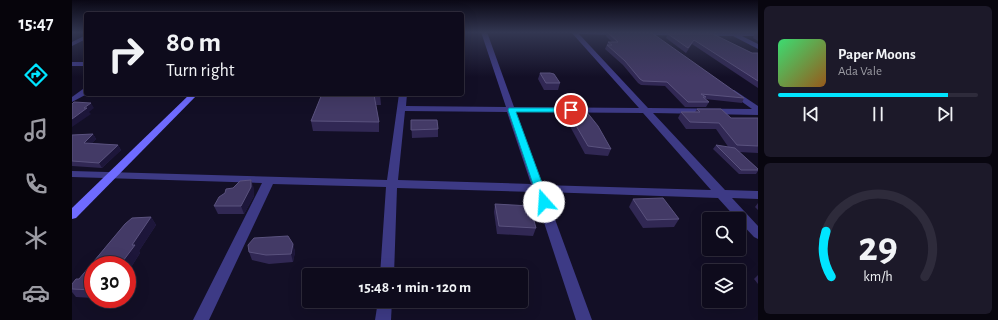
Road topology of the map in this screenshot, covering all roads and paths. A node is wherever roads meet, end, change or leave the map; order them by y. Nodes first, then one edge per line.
1 (489, 47) edge
2 (587, 47) edge
3 (72, 64) edge
4 (84, 64) edge
5 (727, 87) edge
6 (84, 92) edge
7 (192, 96) edge
8 (403, 96) edge
9 (72, 100) edge
10 (402, 108) junction
11 (512, 110) junction
12 (644, 110) junction
13 (758, 111) edge
14 (72, 174) edge
15 (113, 175) junction
16 (270, 180) junction
17 (392, 183) junction
18 (539, 188) junction
19 (719, 193) junction
20 (758, 195) edge
21 (72, 215) edge
22 (758, 234) edge
23 (387, 268) edge
24 (384, 308) edge
25 (201, 320) edge
26 (383, 320) edge
27 (584, 320) edge

1 - 11 street
2 - 12 street
3 - 4 street
5 - 13 street
6 - 9 street
7 - 15 street
8 - 10 street
10 - 11 street
10 - 17 street
11 - 12 street
11 - 18 street
12 - 13 street
12 - 19 street
14 - 15 street
15 - 16 street
15 - 21 street
16 - 17 street
16 - 25 street
17 - 18 street
17 - 23 street
18 - 19 street
18 - 27 street
19 - 20 street
19 - 22 street
24 - 26 street

